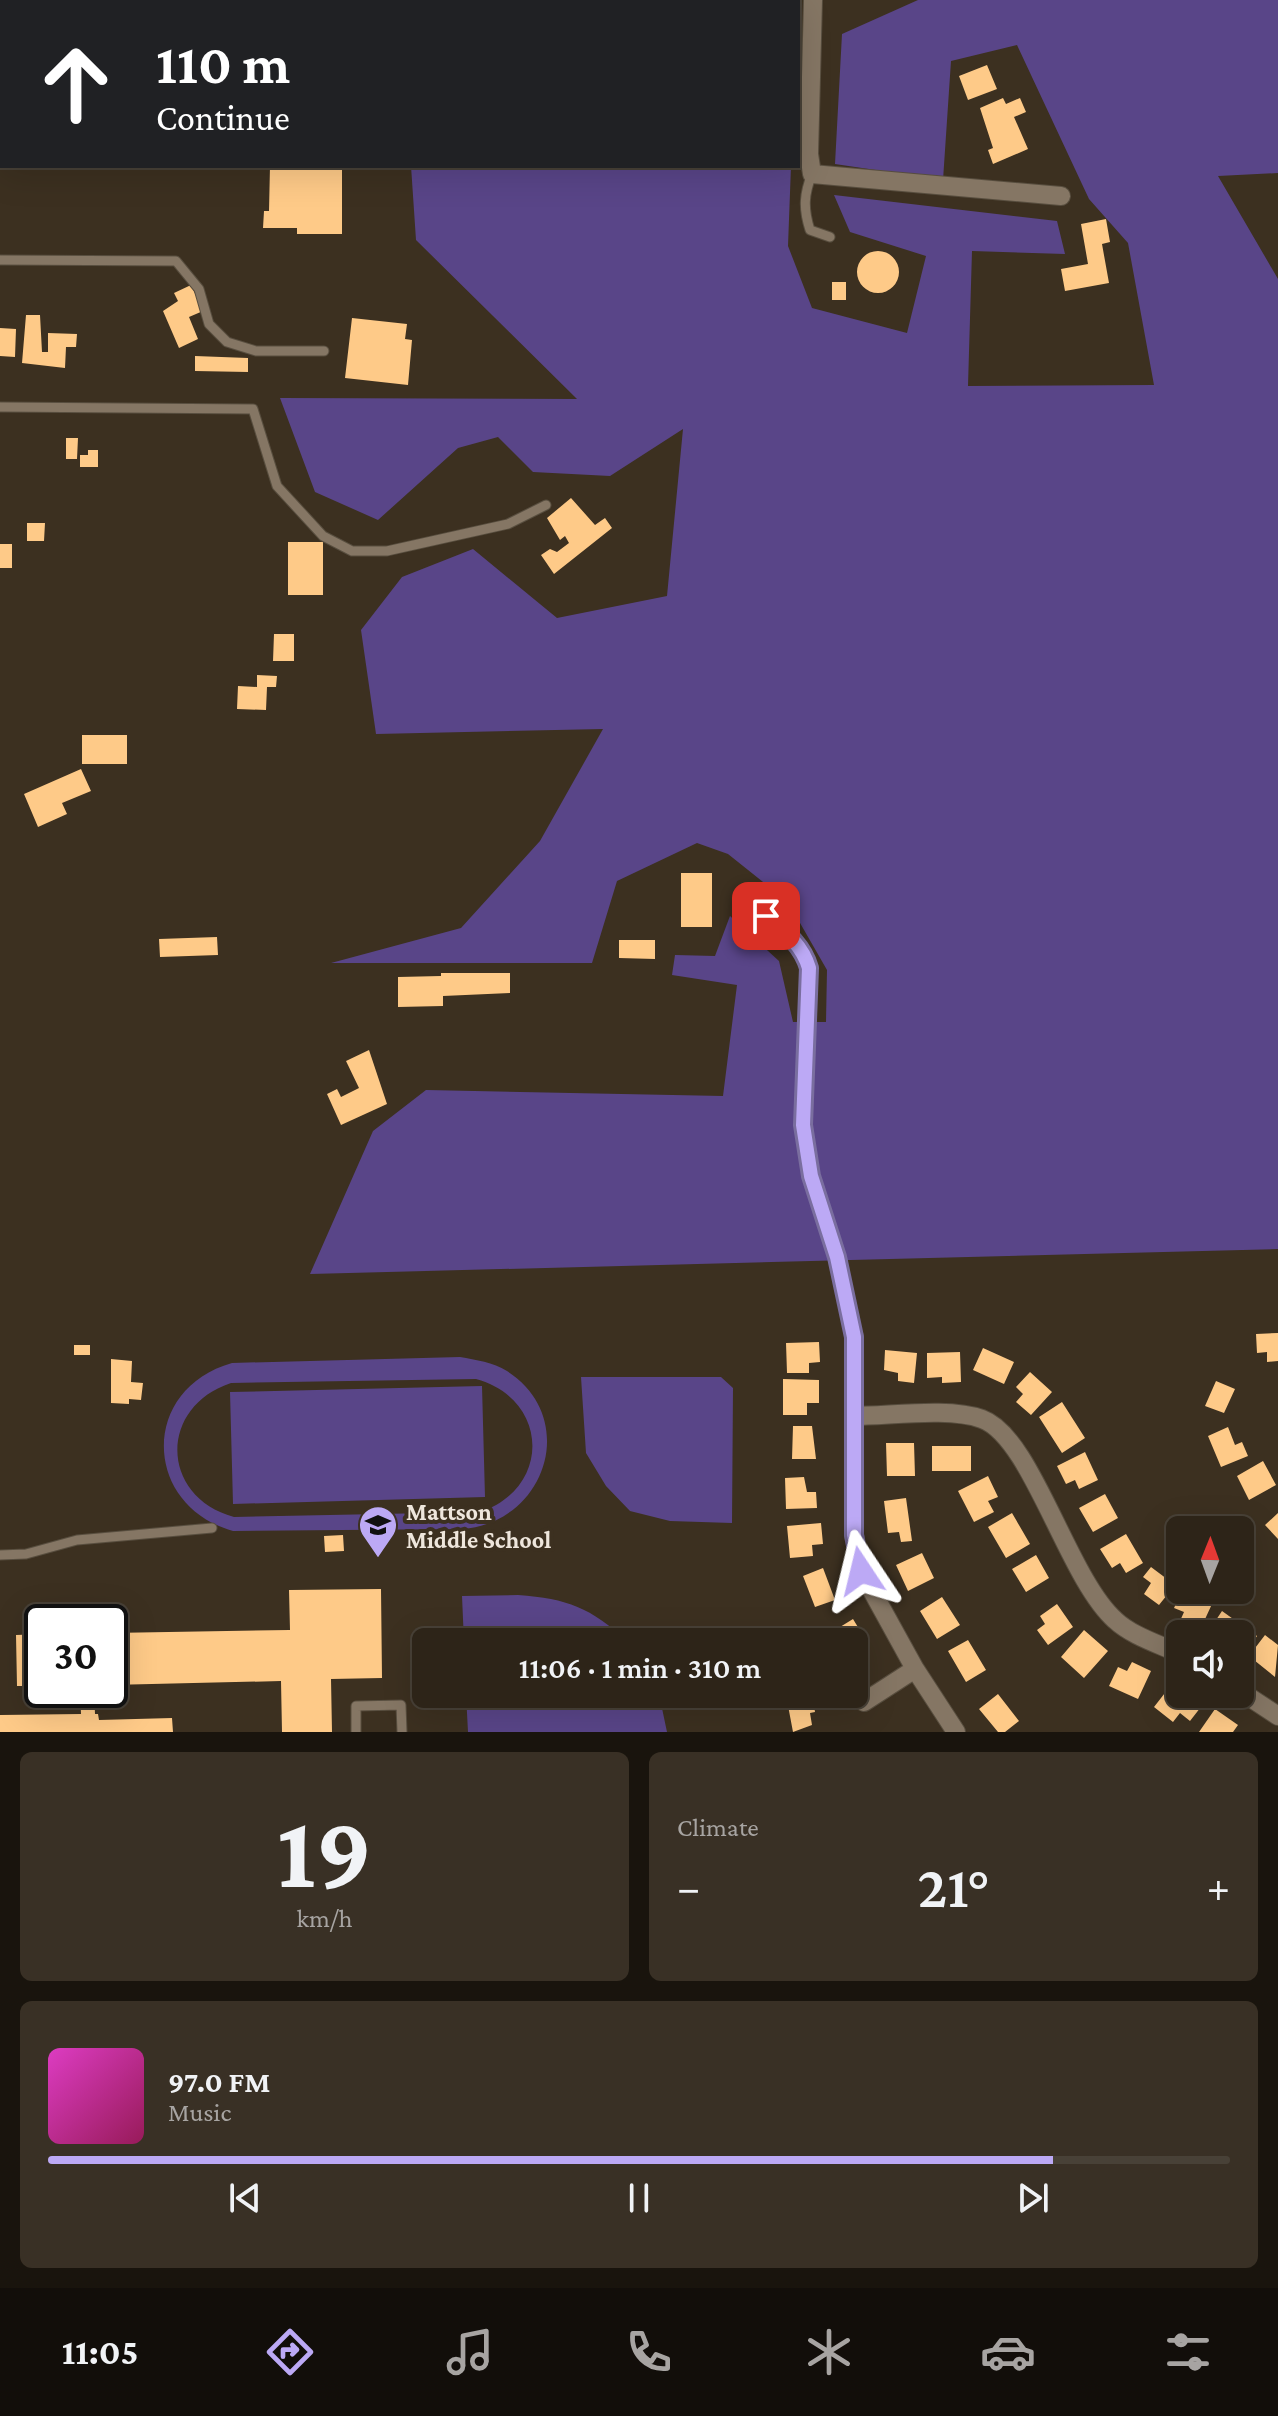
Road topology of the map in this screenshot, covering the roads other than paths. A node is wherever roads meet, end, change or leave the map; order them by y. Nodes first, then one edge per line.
1 (813, 0) edge
2 (812, 174) junction
3 (1061, 196) dead end
4 (830, 237) dead end
5 (0, 260) edge
6 (324, 351) dead end
7 (0, 407) edge
8 (546, 505) dead end
9 (742, 897) dead end
10 (854, 1337) joint
11 (854, 1416) junction
12 (212, 1528) dead end
13 (0, 1555) edge
14 (1166, 1647) edge
15 (915, 1669) junction
16 (868, 1699) edge
17 (1254, 1700) edge
18 (1278, 1716) edge
19 (1278, 1727) edge
20 (356, 1732) edge
21 (402, 1732) edge
22 (956, 1732) edge
23 (1274, 1732) edge

1 - 2 street
2 - 3 street
2 - 4 lane
5 - 6 lane
7 - 8 lane
9 - 10 lane
10 - 11 street
11 - 14 street
11 - 15 street
12 - 13 lane
15 - 16 street
15 - 22 street
17 - 18 street
19 - 23 street
20 - 21 lane

